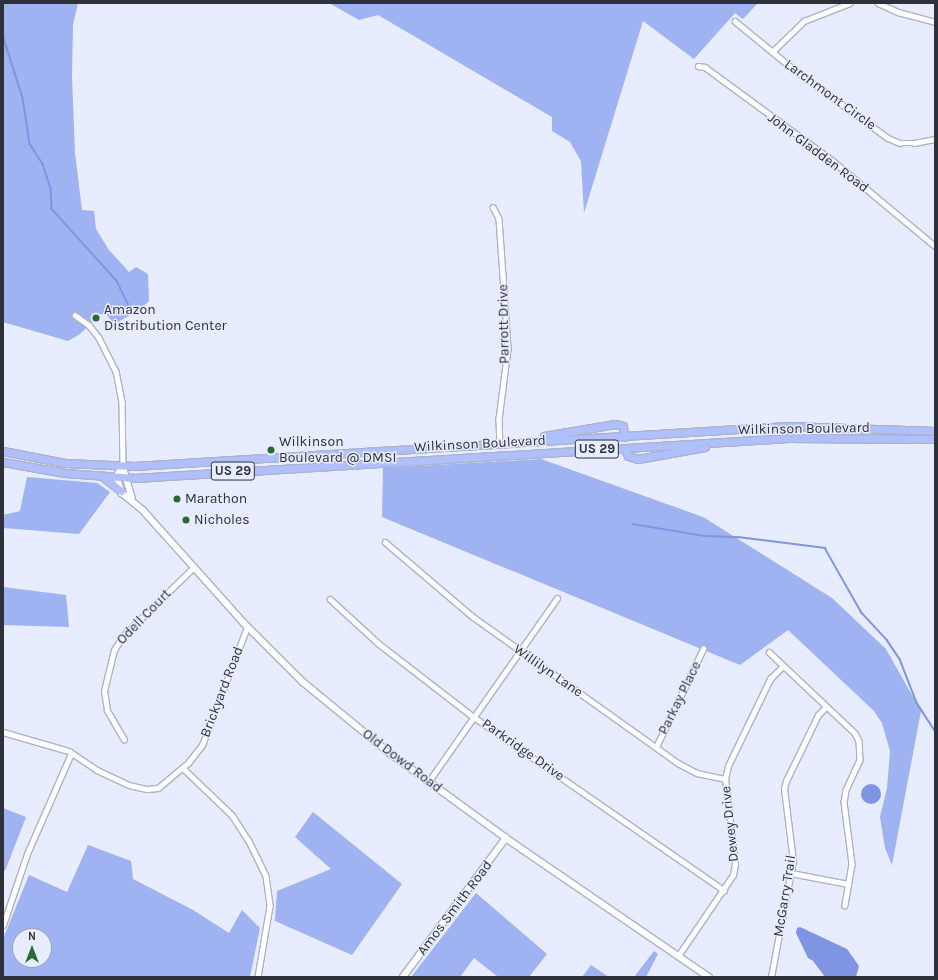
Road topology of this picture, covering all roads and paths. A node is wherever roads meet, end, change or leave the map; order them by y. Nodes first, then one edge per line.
1 (850, 3) edge
2 (878, 3) edge
3 (735, 21) dead end
4 (935, 22) edge
5 (772, 52) junction
6 (698, 66) dead end
7 (935, 138) edge
8 (493, 207) dead end
9 (935, 246) edge
10 (75, 315) dead end
11 (856, 426) junction
12 (935, 431) edge
13 (624, 437) junction
14 (855, 437) junction
15 (935, 439) edge
16 (512, 441) junction
17 (738, 441) junction
18 (500, 442) junction
19 (624, 448) junction
20 (3, 450) edge
21 (3, 462) edge
22 (123, 466) junction
23 (103, 477) junction
24 (118, 477) junction
25 (127, 478) junction
26 (121, 491) junction
27 (133, 500) junction
28 (385, 542) dead end
29 (193, 568) junction
30 (557, 598) dead end
31 (330, 599) dead end
32 (247, 627) junction
33 (703, 649) dead end
34 (520, 651) junction
35 (769, 652) dead end
36 (783, 666) junction
37 (826, 707) junction
38 (474, 717) junction
39 (3, 732) edge
40 (124, 740) dead end
41 (656, 747) junction
42 (71, 754) junction
43 (184, 768) junction
44 (725, 779) junction
45 (429, 781) junction
46 (506, 838) junction
47 (791, 873) junction
48 (848, 884) junction
49 (724, 890) junction
50 (845, 905) dead end
51 (3, 925) edge
52 (678, 956) junction
53 (258, 977) edge
54 (403, 977) edge
55 (709, 977) edge
56 (771, 977) edge

1 - 5 street
2 - 4 street
3 - 5 street, Larchmont Circle
5 - 7 street, Larchmont Circle
6 - 9 street, John Gladden Road
8 - 18 street, Parrott Drive
10 - 22 street, Old Dowd Road
11 - 12 main road, Wilkinson Boulevard / US 29
11 - 13 main road, Wilkinson Boulevard / US 29
11 - 14 street
13 - 16 main road, Wilkinson Boulevard / US 29
13 - 16 main road
13 - 19 street
14 - 15 main road, Wilkinson Boulevard / US 29
14 - 17 main road, Wilkinson Boulevard / US 29
16 - 18 main road, Wilkinson Boulevard / US 29
17 - 19 main road, Wilkinson Boulevard / US 29
17 - 19 main road
18 - 22 main road, Wilkinson Boulevard / US 29
19 - 25 main road, Wilkinson Boulevard / US 29
20 - 22 main road, Wilkinson Boulevard / US 29
21 - 23 main road, Wilkinson Boulevard / US 29
22 - 24 street, Old Dowd Road
22 - 25 street, Old Dowd Road
23 - 24 main road, Wilkinson Boulevard / US 29
23 - 26 main road
24 - 25 main road, Wilkinson Boulevard / US 29
24 - 26 street
25 - 27 street, Old Dowd Road
26 - 27 street, Old Dowd Road
27 - 29 street, Old Dowd Road
28 - 34 street, Willilyn Lane
29 - 32 street, Old Dowd Road
29 - 40 street, Odell Court
30 - 34 street
31 - 38 street, Parkridge Drive
32 - 43 street, Brickyard Road
32 - 45 street, Old Dowd Road
33 - 41 street, Parkay Place
34 - 38 street
34 - 41 street, Willilyn Lane
35 - 36 street
36 - 37 street
36 - 44 street, Dewey Drive
37 - 47 street, McGarry Trail
37 - 48 street
38 - 45 street
38 - 49 street, Parkridge Drive
39 - 42 street, Brickyard Road
41 - 44 street, Willilyn Lane
42 - 43 street, Brickyard Road
42 - 51 street
43 - 53 street
44 - 49 street, Dewey Drive
45 - 46 street, Old Dowd Road
46 - 52 street, Old Dowd Road
46 - 54 street, Amos Smith Road
47 - 48 street
47 - 56 street, McGarry Trail
48 - 50 street
49 - 52 street, Dewey Drive
52 - 55 street, Old Dowd Road

